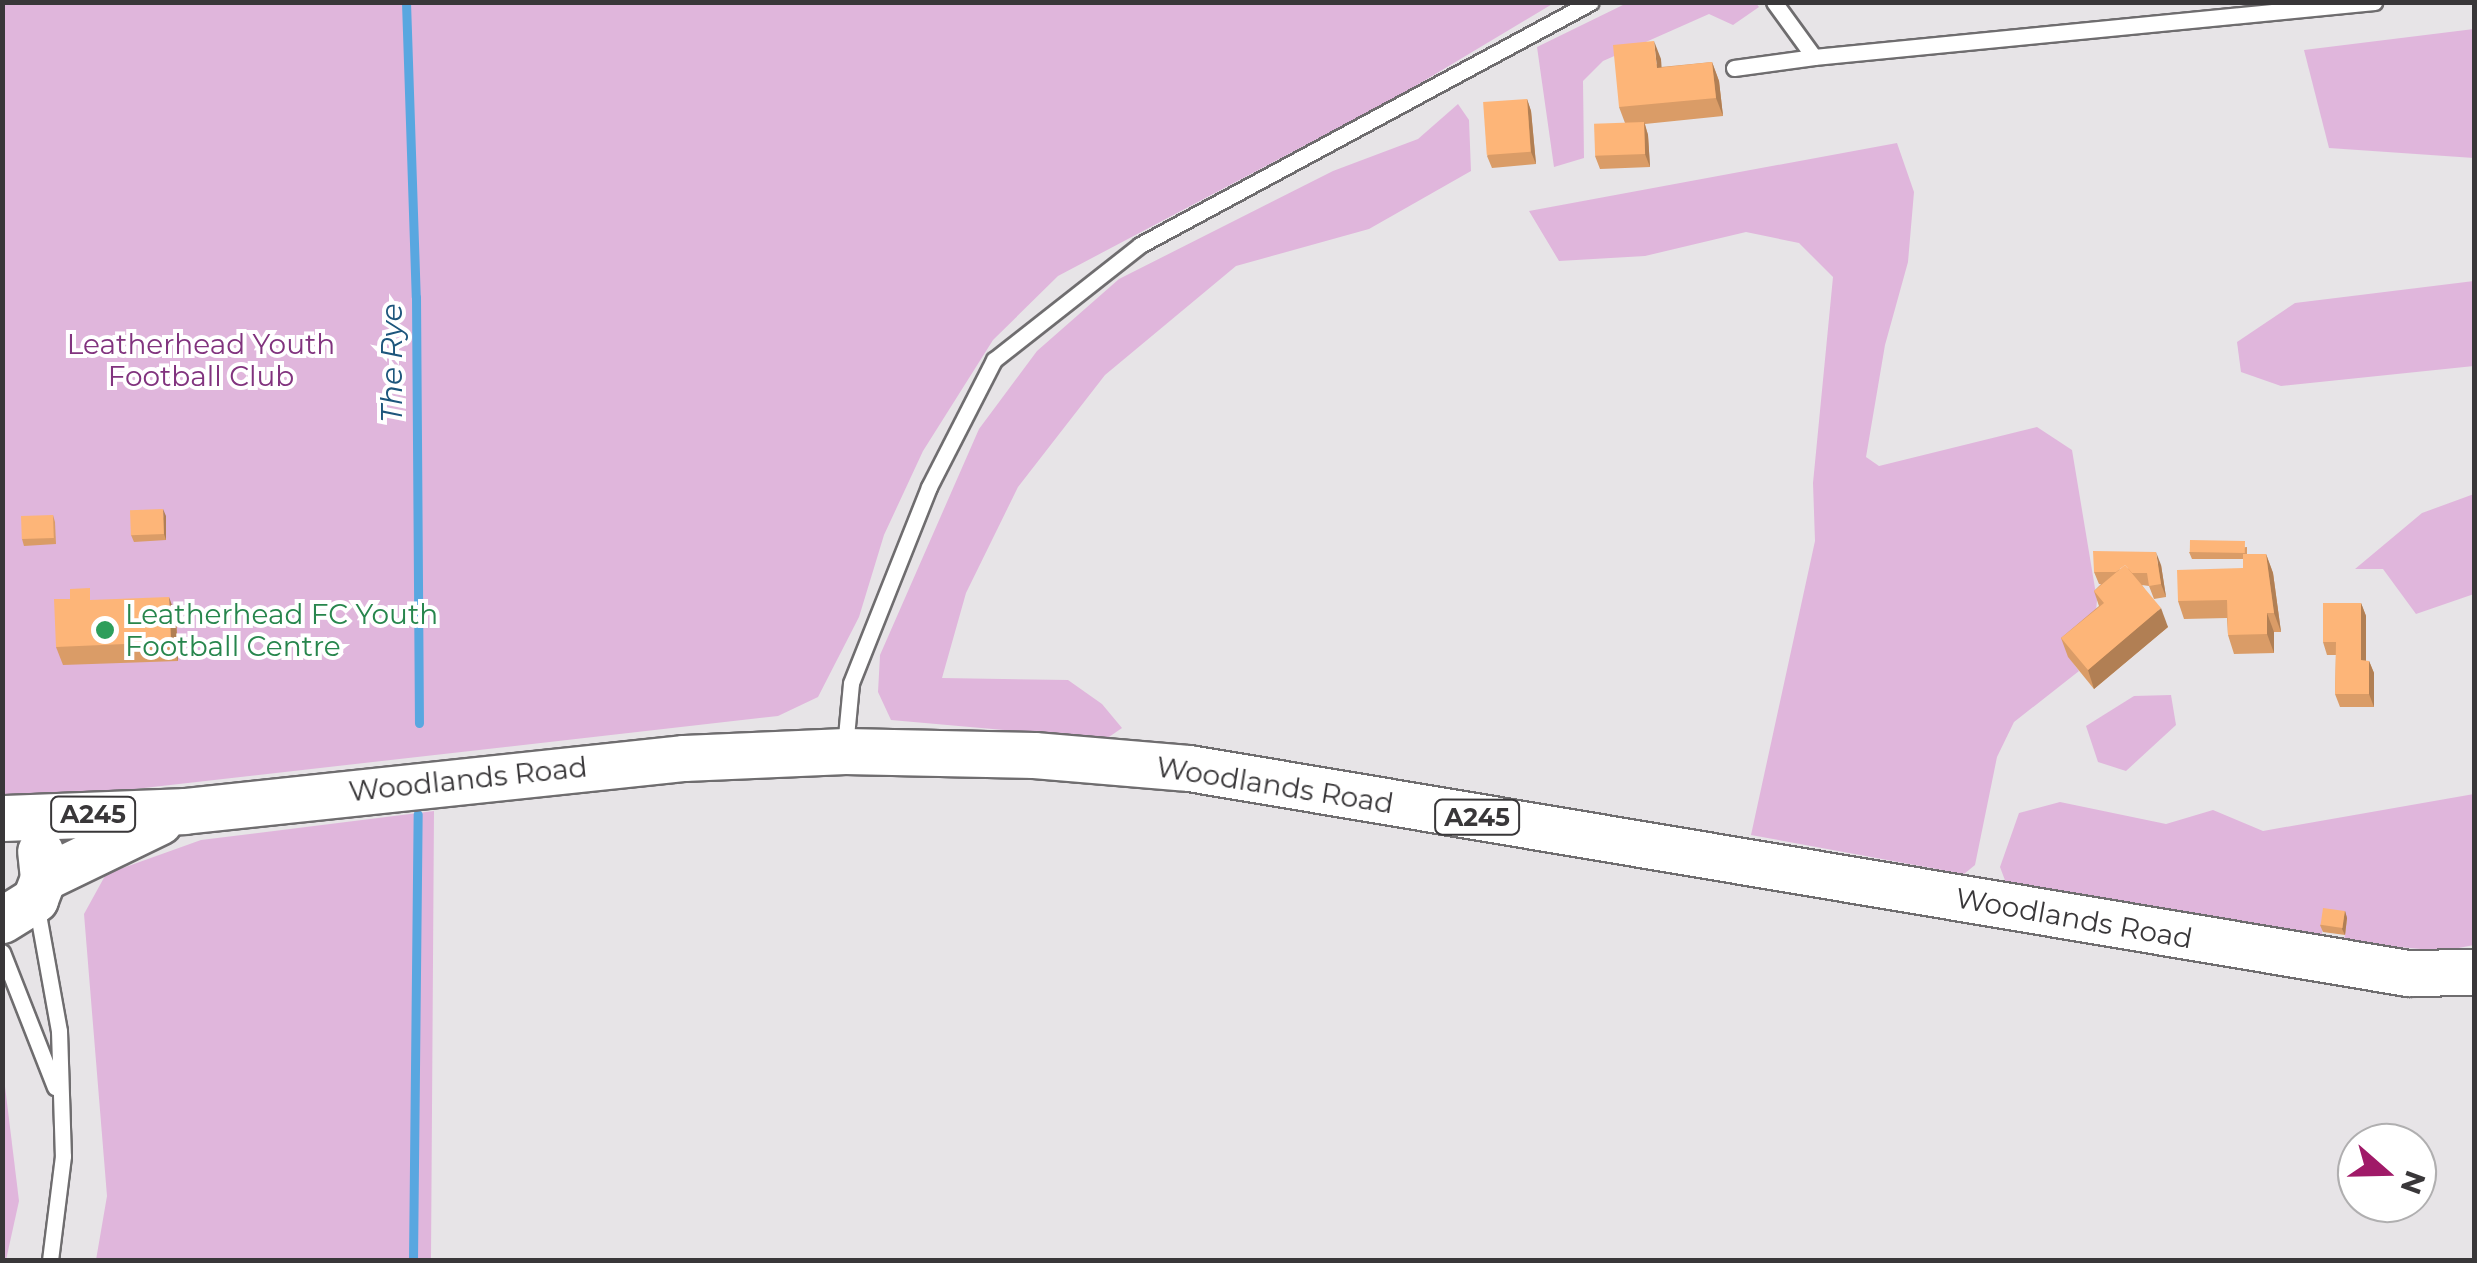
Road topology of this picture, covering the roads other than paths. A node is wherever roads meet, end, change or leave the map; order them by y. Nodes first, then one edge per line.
1 (1591, 2) edge
2 (1774, 2) edge
3 (2374, 2) edge
4 (1814, 57) junction
5 (1734, 68) dead end
6 (845, 751) junction
7 (184, 811) junction
8 (2, 819) edge
9 (27, 899) edge
10 (2, 952) edge
11 (2474, 972) edge
12 (58, 1096) junction
13 (50, 1260) edge

1 - 6 lane
2 - 4 lane
3 - 4 lane
4 - 5 lane
6 - 7 main road, Woodlands Road / A245
6 - 11 main road, Woodlands Road / A245
7 - 8 main road, Woodlands Road / A245
7 - 9 main road, Woodlands Road / A245
8 - 9 main road
9 - 12 lane
10 - 12 lane
12 - 13 lane

